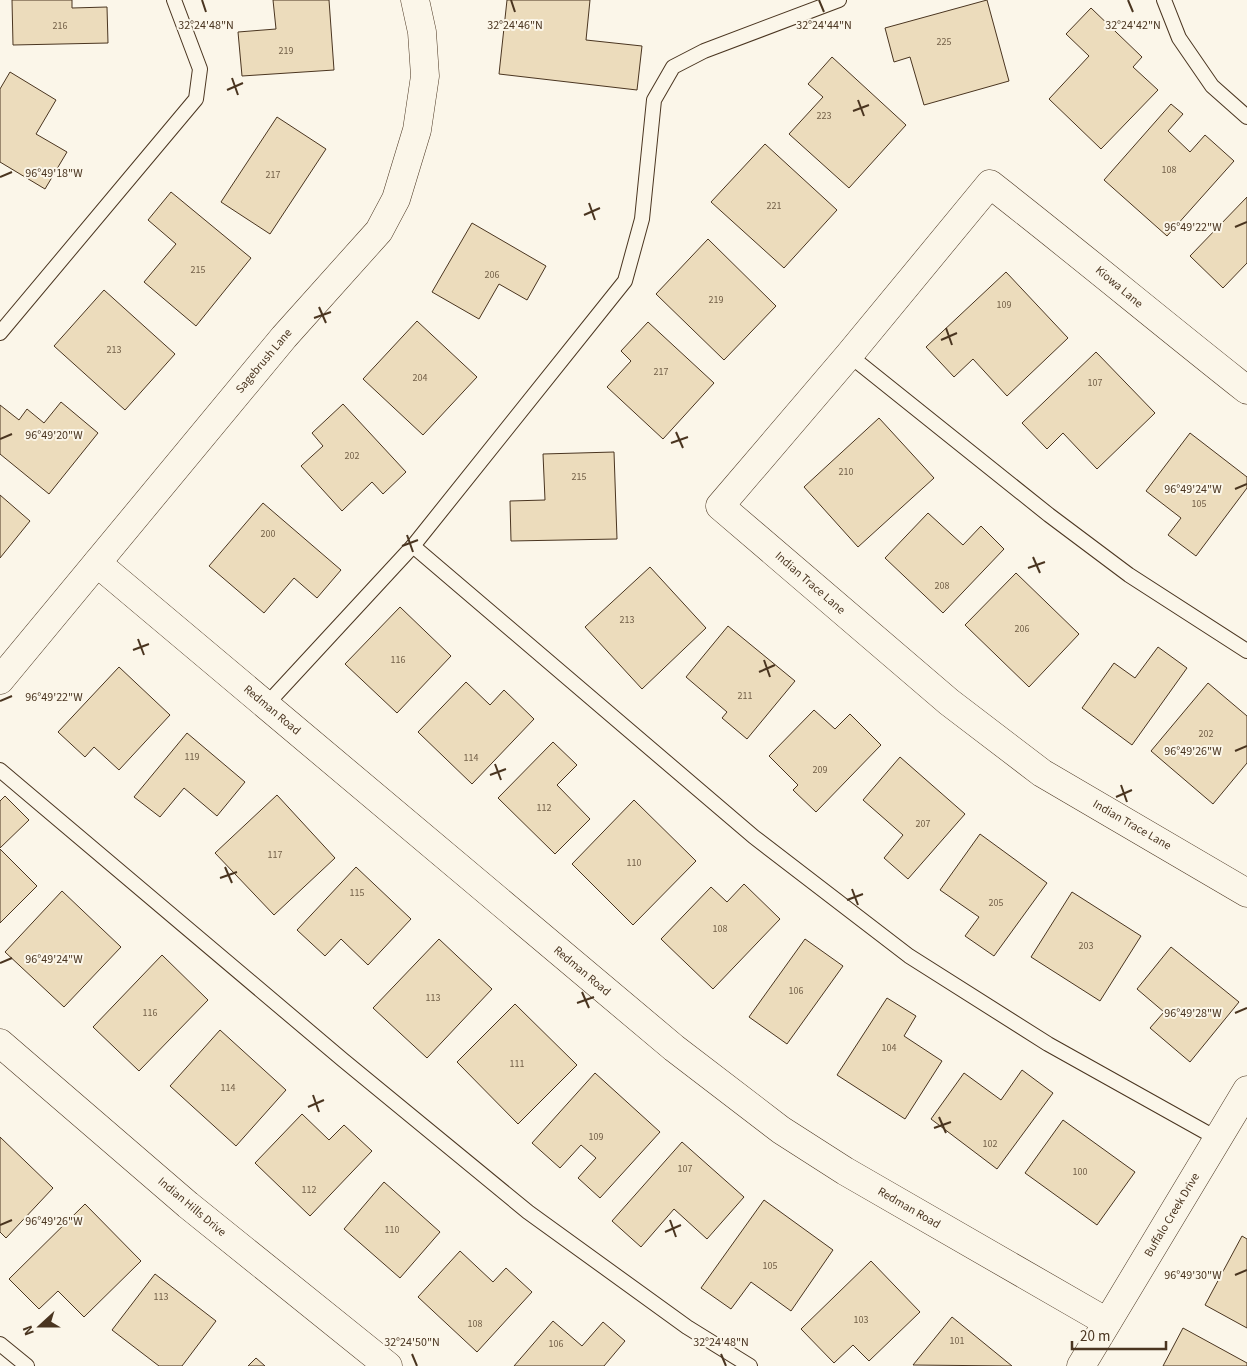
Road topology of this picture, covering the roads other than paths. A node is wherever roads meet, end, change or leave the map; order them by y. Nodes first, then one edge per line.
1 (174, 0) edge
2 (415, 0) edge
3 (839, 0) edge
4 (1164, 0) edge
5 (1247, 117) edge
6 (990, 184) joint
7 (0, 333) edge
8 (849, 355) junction
9 (1247, 390) edge
10 (413, 546) junction
11 (96, 563) junction
12 (1247, 651) edge
13 (0, 680) edge
14 (266, 705) junction
15 (0, 770) edge
16 (1247, 893) edge
17 (0, 1043) edge
18 (1247, 1090) edge
19 (1218, 1139) junction
20 (1107, 1322) junction
21 (0, 1344) edge
22 (28, 1366) edge
23 (388, 1366) edge
24 (750, 1366) edge
25 (1081, 1366) edge

1 - 7 lane
2 - 11 street, Sagebrush Lane
3 - 10 lane
4 - 5 lane
6 - 8 street, Indian Trace Lane
6 - 9 street, Kiowa Lane
8 - 12 lane
8 - 16 street, Indian Trace Lane
10 - 14 lane
10 - 19 lane
11 - 13 street, Sagebrush Lane
11 - 14 street, Redman Road
14 - 20 street, Redman Road
15 - 24 lane
17 - 23 street, Indian Hills Drive
18 - 19 street, Buffalo Creek Drive
19 - 20 street, Buffalo Creek Drive
20 - 25 street, Buffalo Creek Drive
21 - 22 lane

